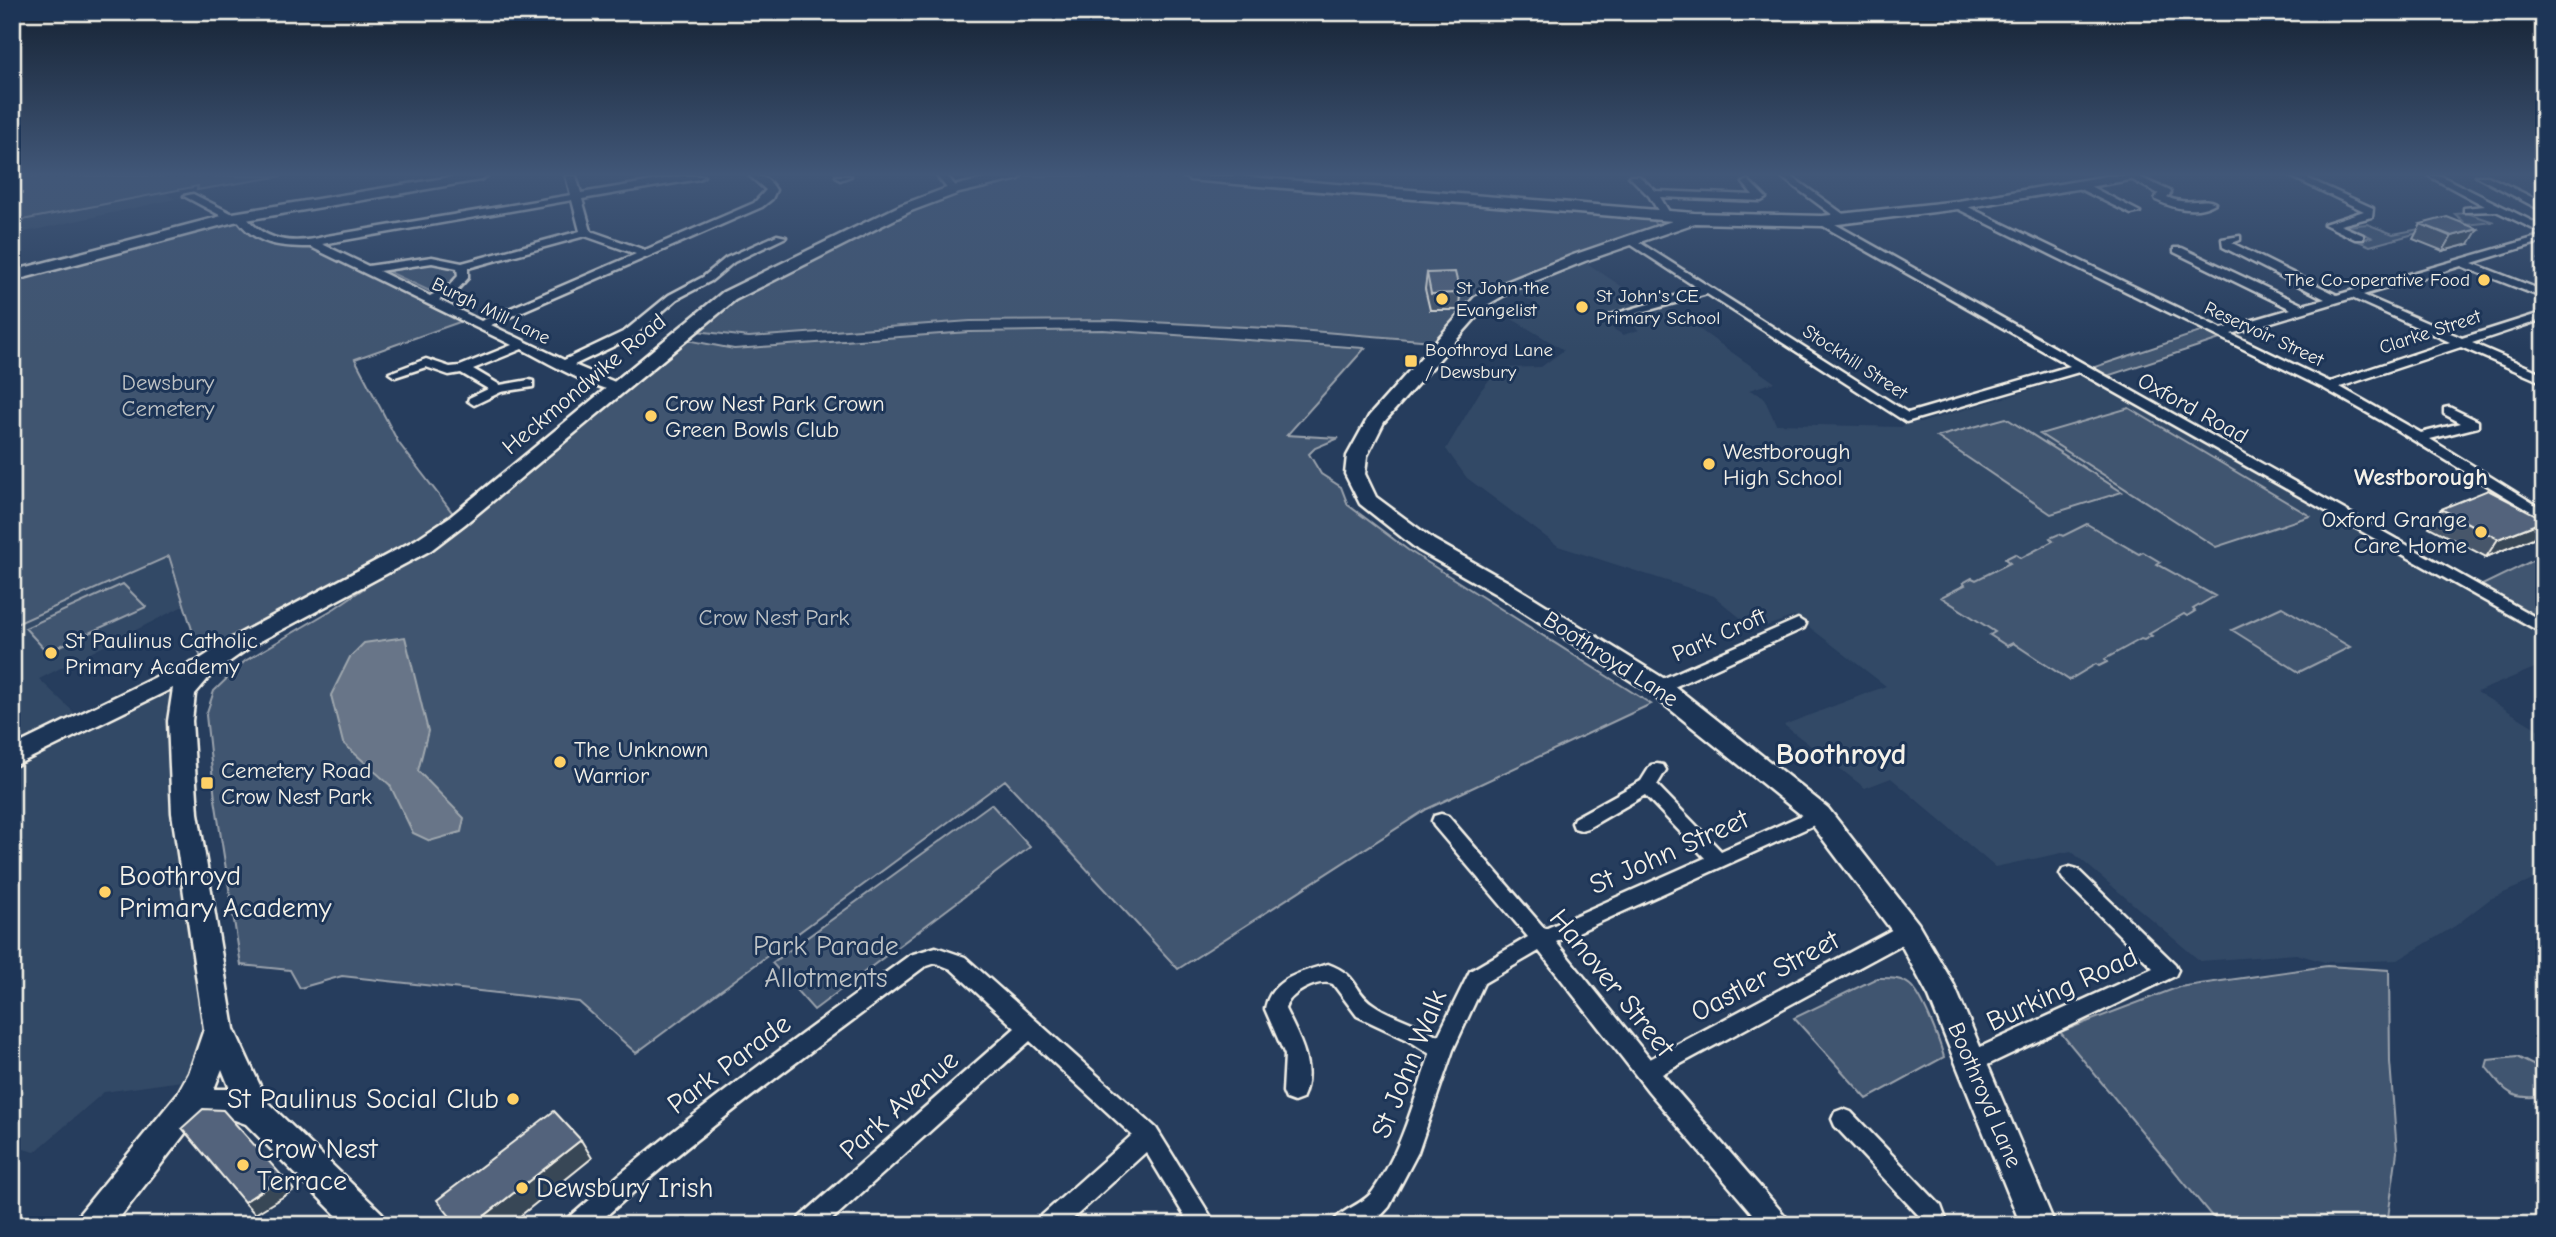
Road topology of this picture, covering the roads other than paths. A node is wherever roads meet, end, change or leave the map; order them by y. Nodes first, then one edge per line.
1 (172, 234) edge
2 (254, 234) edge
3 (358, 234) edge
4 (583, 234) edge
5 (588, 234) edge
6 (692, 234) edge
7 (854, 234) edge
8 (1639, 234) edge
9 (1844, 234) edge
10 (2016, 234) edge
11 (2351, 234) edge
12 (781, 237) dead end
13 (2359, 237) dead end
14 (2236, 238) dead end
15 (2544, 238) edge
16 (1631, 240) junction
17 (313, 244) junction
18 (2179, 250) dead end
19 (646, 254) junction
20 (2461, 262) junction
21 (462, 267) junction
22 (367, 270) junction
23 (12, 276) edge
24 (1709, 290) junction
25 (2352, 294) junction
26 (2544, 295) edge
27 (2335, 299) junction
28 (430, 300) junction
29 (2301, 309) junction
30 (658, 311) junction
31 (674, 315) dead end
32 (1617, 315) dead end
33 (2544, 315) edge
34 (481, 325) junction
35 (2218, 334) junction
36 (2461, 342) junction
37 (522, 345) junction
38 (564, 365) junction
39 (2078, 368) junction
40 (463, 369) junction
41 (395, 373) dead end
42 (2544, 379) edge
43 (528, 384) dead end
44 (2329, 386) junction
45 (618, 387) junction
46 (498, 388) junction
47 (474, 401) dead end
48 (2449, 411) dead end
49 (2418, 439) junction
50 (2544, 516) edge
51 (1798, 624) dead end
52 (2544, 629) edge
53 (204, 668) junction
54 (1659, 687) junction
55 (12, 758) edge
56 (1819, 815) junction
57 (1441, 821) dead end
58 (1581, 823) dead end
59 (1720, 861) junction
60 (2070, 874) dead end
61 (1908, 931) junction
62 (1542, 939) junction
63 (219, 1029) junction
64 (1029, 1029) junction
65 (1442, 1050) junction
66 (1971, 1062) junction
67 (1648, 1071) junction
68 (1294, 1091) dead end
69 (190, 1102) junction
70 (257, 1114) junction
71 (1843, 1119) dead end
72 (1147, 1135) junction
73 (92, 1225) edge
74 (370, 1225) edge
75 (578, 1225) edge
76 (808, 1225) edge
77 (1048, 1225) edge
78 (1204, 1225) edge
79 (1344, 1225) edge
80 (1778, 1225) edge
81 (1936, 1225) edge
82 (2038, 1225) edge

1 - 23 street
2 - 17 street, Burgh Mill Lane
3 - 17 street
4 - 21 street
5 - 19 street
6 - 19 street
7 - 45 street, Heckmondwike Road
8 - 16 street, Boothroyd Lane
9 - 39 street, Oxford Road
10 - 35 street, Reservoir Street
11 - 13 street
12 - 30 street
14 - 27 street
15 - 20 street
16 - 24 street, Stockhill Street
16 - 54 street, Boothroyd Lane
17 - 22 street, Burgh Mill Lane
18 - 29 street
19 - 34 street
20 - 25 street
20 - 26 street
21 - 22 street
21 - 28 street
22 - 28 street, Burgh Mill Lane
24 - 32 street
24 - 39 street, Stockhill Street
25 - 27 street
25 - 36 street
27 - 29 street
28 - 34 street, Burgh Mill Lane
29 - 35 street
30 - 31 street
30 - 38 street
33 - 36 street, Clarke Street
34 - 37 street, Burgh Mill Lane
35 - 44 street, Reservoir Street
36 - 42 street
36 - 44 street, Clarke Street
37 - 38 street, Burgh Mill Lane
37 - 40 street
38 - 45 street, Burgh Mill Lane
39 - 52 street, Oxford Road
40 - 41 street
40 - 46 street
43 - 46 street
44 - 49 street, Reservoir Street
45 - 53 street, Heckmondwike Road
46 - 47 street
48 - 49 street
49 - 50 street, Reservoir Street
51 - 54 street, Park Croft
53 - 55 street
53 - 63 street
54 - 56 street, Boothroyd Lane
56 - 59 street, St John Street
56 - 61 street, Boothroyd Lane
57 - 62 street, Hanover Street
58 - 59 street
59 - 62 street, St John Street
60 - 66 street, Burking Road
61 - 66 street, Boothroyd Lane
61 - 67 street, Oastler Street
62 - 65 street, St John Walk
62 - 67 street, Hanover Street
63 - 69 street
63 - 70 street
64 - 72 street, Park Parade
64 - 75 street, Park Parade
64 - 76 street, Park Avenue
65 - 68 street
65 - 79 street, St John Walk
66 - 82 street, Boothroyd Lane
67 - 80 street, Hanover Street
69 - 70 street
69 - 73 street
70 - 74 street
71 - 81 street
72 - 77 street
72 - 78 street, Park Parade

